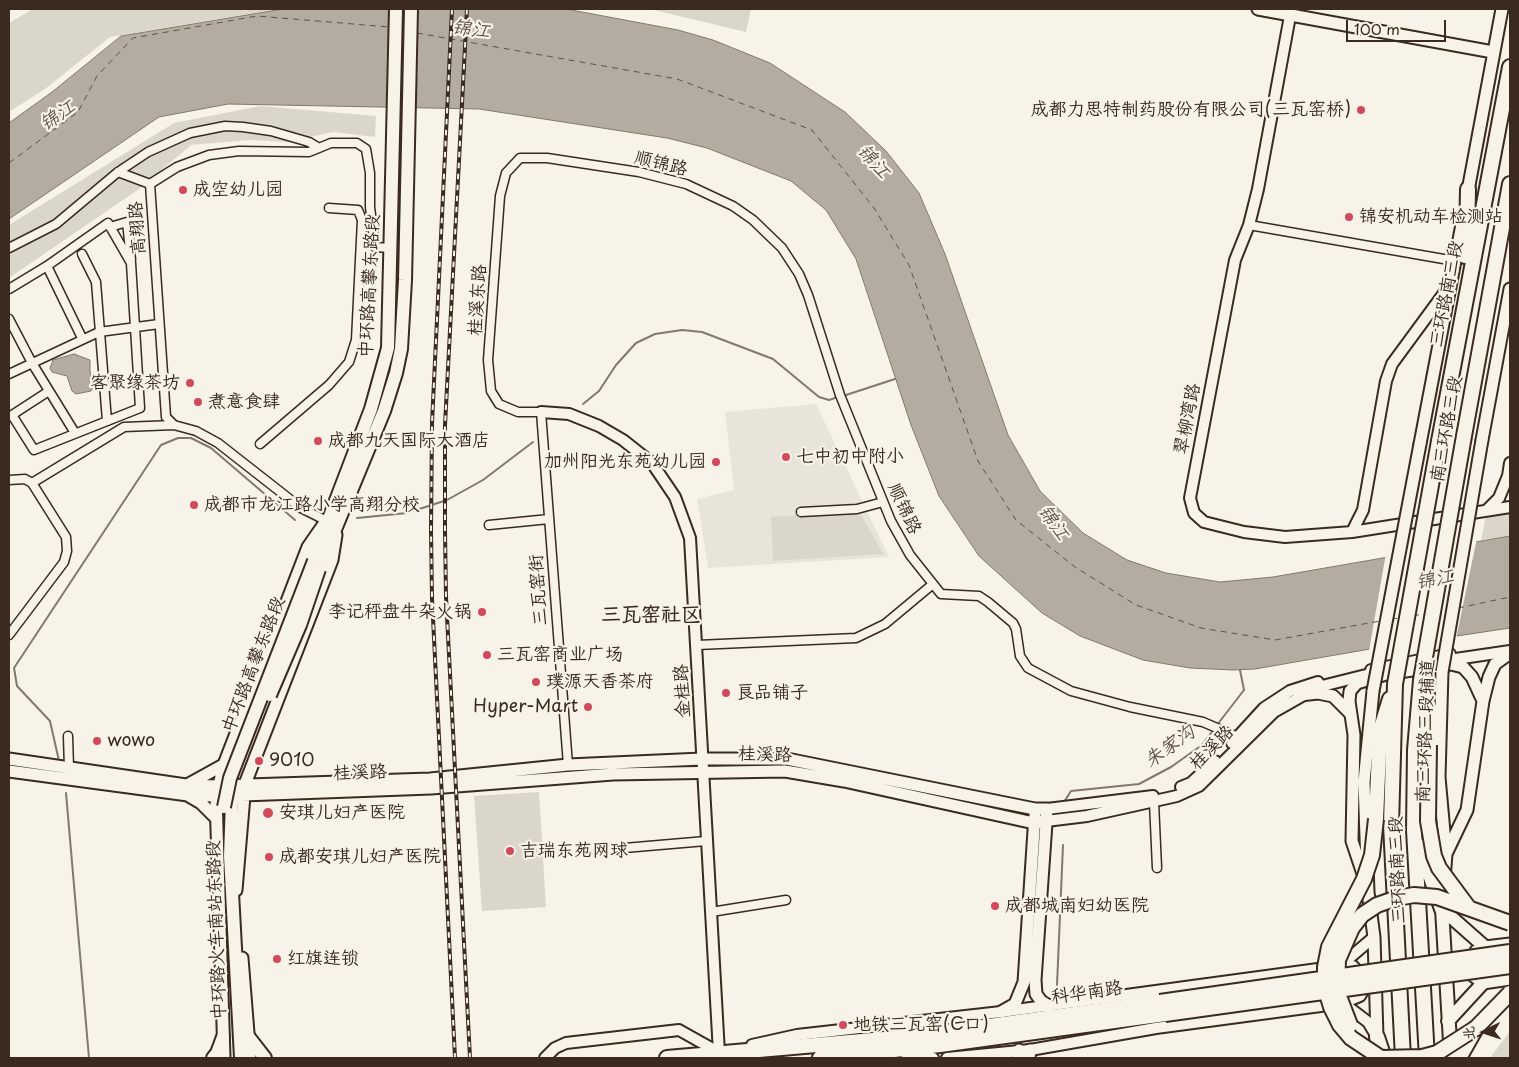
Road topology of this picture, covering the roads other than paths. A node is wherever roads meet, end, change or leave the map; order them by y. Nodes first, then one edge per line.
1 (396, 9) edge
2 (411, 9) edge
3 (1258, 9) edge
4 (1502, 9) edge
5 (1290, 16) junction
6 (1493, 52) junction
7 (1510, 67) edge
8 (318, 148) junction
9 (520, 158) joint
10 (118, 172) junction
11 (150, 184) junction
12 (1510, 184) edge
13 (1468, 189) junction
14 (330, 208) dead end
15 (1249, 225) junction
16 (110, 227) junction
17 (1510, 232) edge
18 (9, 248) edge
19 (390, 248) junction
20 (82, 254) dead end
21 (1455, 260) junction
22 (132, 264) junction
23 (47, 266) junction
24 (1452, 282) junction
25 (9, 289) edge
26 (1510, 289) edge
27 (9, 319) edge
28 (159, 324) junction
29 (134, 326) junction
30 (99, 332) junction
31 (82, 338) junction
32 (1480, 354) junction
33 (32, 363) junction
34 (9, 374) edge
35 (49, 391) junction
36 (541, 412) junction
37 (1443, 418) junction
38 (106, 421) junction
39 (174, 425) junction
40 (75, 433) junction
41 (1438, 441) joint
42 (260, 444) dead end
43 (1510, 463) edge
44 (9, 480) edge
45 (1509, 480) edge
46 (32, 483) junction
47 (883, 502) junction
48 (1510, 507) edge
49 (1363, 510) junction
50 (1485, 511) junction
51 (801, 512) dead end
52 (549, 519) junction
53 (332, 524) junction
54 (489, 524) dead end
55 (1381, 527) junction
56 (1352, 532) junction
57 (933, 584) junction
58 (9, 635) edge
59 (696, 645) junction
60 (1510, 645) edge
61 (1510, 652) edge
62 (1421, 680) junction
63 (1395, 684) junction
64 (1300, 696) junction
65 (1483, 701) junction
66 (1353, 716) junction
67 (68, 736) dead end
68 (1242, 739) junction
69 (702, 758) junction
70 (9, 759) edge
71 (224, 764) junction
72 (568, 766) junction
73 (69, 768) junction
74 (9, 771) edge
75 (703, 771) junction
76 (187, 790) junction
77 (217, 791) junction
78 (236, 797) junction
79 (1154, 802) junction
80 (1035, 809) junction
81 (1047, 809) junction
82 (216, 818) junction
83 (1034, 822) junction
84 (1046, 822) junction
85 (1414, 830) junction
86 (706, 841) junction
87 (600, 850) dead end
88 (1446, 854) junction
89 (1157, 868) dead end
90 (1368, 892) junction
91 (786, 900) dead end
92 (1469, 908) junction
93 (1442, 909) junction
94 (711, 912) junction
95 (1510, 923) edge
96 (1374, 937) junction
97 (1510, 944) edge
98 (1485, 947) junction
99 (1510, 952) edge
100 (1340, 966) junction
101 (1510, 966) edge
102 (1510, 979) edge
103 (1483, 983) junction
104 (1510, 993) edge
105 (1082, 1001) junction
106 (1343, 1003) junction
107 (1049, 1006) junction
108 (1163, 1008) junction
109 (1099, 1010) junction
110 (1000, 1012) junction
111 (945, 1018) junction
112 (1122, 1020) junction
113 (1448, 1021) junction
114 (1476, 1028) junction
115 (247, 1035) junction
116 (926, 1035) junction
117 (1377, 1036) junction
118 (223, 1037) junction
119 (1074, 1043) junction
120 (895, 1050) junction
121 (720, 1053) junction
122 (1024, 1054) edge
123 (213, 1058) edge
124 (224, 1058) edge
125 (233, 1058) edge
126 (241, 1058) edge
127 (250, 1058) edge
128 (265, 1058) edge
129 (545, 1058) edge
130 (666, 1058) edge
131 (820, 1058) edge
132 (933, 1058) edge
133 (947, 1058) edge
134 (1368, 1058) edge
135 (1373, 1058) edge
136 (1384, 1058) edge
137 (1403, 1058) edge
138 (1427, 1058) edge
139 (1451, 1058) edge
140 (1459, 1058) edge

1 - 19 main road, 中环路高攀东路段
2 - 53 main road, 中环路高攀东路段
3 - 5 main road
4 - 6 main road
5 - 6 main road
5 - 15 street, 翠柳湾路
6 - 13 main road
7 - 37 highway, 三环路南三段
8 - 10 street
8 - 11 street, 高翔路
8 - 19 street, 高翔路
9 - 36 street, 桂溪东路
9 - 47 street, 顺锦路
10 - 11 street
10 - 18 street
11 - 28 street, 高翔路
12 - 32 highway, 南三环路三段
13 - 21 main road
13 - 37 highway
14 - 42 street
15 - 21 street
15 - 56 street, 翠柳湾路
16 - 22 street
16 - 22 street
16 - 23 street
17 - 32 highway
19 - 53 main road, 中环路高攀东路段
20 - 30 street
21 - 24 main road
22 - 29 street
23 - 25 street
23 - 31 street
24 - 49 street
24 - 90 main road, bridge
26 - 88 main road, 南三环路三段辅道, bridge
27 - 33 street
28 - 29 street
28 - 39 street, 高翔路
29 - 30 street
29 - 38 street
30 - 31 street
30 - 38 street
31 - 33 street
32 - 62 highway, 南三环路三段, bridge
33 - 34 street
33 - 35 street
35 - 40 street
35 - 40 street
36 - 52 street, 三瓦窑街
36 - 59 street, 金桂路
37 - 41 highway, 三环路南三段
38 - 40 street
39 - 46 street
39 - 53 street
41 - 63 highway, 南三环路三段, bridge
43 - 45 street
44 - 46 street
45 - 50 street
46 - 58 street
47 - 51 street
47 - 57 street, 顺锦路
48 - 50 street, 翠柳湾路
49 - 55 street
49 - 56 street
50 - 55 street, 翠柳湾路
52 - 54 street
52 - 72 street, 三瓦窑街
53 - 71 main road
53 - 78 main road
53 - 78 main road, 中环路高攀东路段, bridge
55 - 56 street, 翠柳湾路
57 - 59 street
57 - 68 street, 顺锦路
59 - 69 street, 金桂路
60 - 68 street, 桂溪路
61 - 64 street, 桂溪路
61 - 65 main road
62 - 85 highway, 三环路南三段
62 - 92 highway, bridge
63 - 114 highway, bridge
63 - 137 highway, 三环路南三段
64 - 66 main road
64 - 68 street, 桂溪路
65 - 66 main road
65 - 88 main road
66 - 90 main road
67 - 73 street
68 - 79 street, 桂溪路
68 - 81 street, 桂溪路
69 - 72 main road, 桂溪路
69 - 75 street, 金桂路
69 - 80 main road, 桂溪路
70 - 73 main road, 桂溪路
71 - 76 main road
71 - 77 main road
72 - 78 main road, 桂溪路
73 - 76 main road, 桂溪路
74 - 76 main road, 桂溪路
75 - 78 main road, 桂溪路
75 - 83 main road, 桂溪路
75 - 86 street, 金桂路
76 - 77 main road, 桂溪路
76 - 82 main road
77 - 78 main road, 桂溪路
77 - 82 main road
78 - 115 main road
78 - 125 main road, 中环路火车南站东路段
78 - 126 main road, 中环路火车南站东路段
79 - 84 street, 桂溪路
79 - 89 street
80 - 81 main road, 桂溪路
80 - 83 main road
81 - 84 main road
82 - 118 main road
83 - 84 main road, 桂溪路
83 - 110 main road
84 - 107 main road
85 - 93 highway
85 - 138 highway, 三环路南三段
86 - 87 street
86 - 94 street, 金桂路
88 - 93 main road, 南三环路三段辅道
90 - 96 main road
91 - 94 street
92 - 95 highway, bridge
92 - 134 highway, bridge
93 - 98 main road
93 - 113 main road, 南三环路三段辅道
94 - 121 street, 金桂路
96 - 100 street
96 - 117 main road
97 - 98 main road
98 - 103 main road
99 - 108 highway, 科华南路, bridge
100 - 105 street
100 - 106 street
101 - 108 highway, 科华南路, bridge
102 - 103 main road
103 - 113 main road
104 - 114 highway, bridge
105 - 107 street
105 - 109 street
106 - 117 street
106 - 119 street
107 - 110 street
108 - 109 highway, 科华南路
108 - 112 highway, 科华南路
109 - 116 highway, 科华南路
110 - 111 street
111 - 116 street
111 - 121 street
112 - 119 street
112 - 120 highway, 科华南路
113 - 139 main road, 南三环路三段辅道
114 - 140 highway
115 - 127 main road
115 - 128 main road
116 - 121 highway, 科华南路
117 - 135 main road
117 - 136 highway
118 - 123 main road
118 - 124 main road
119 - 122 street
120 - 131 highway, 科华南路
120 - 132 street
121 - 129 street
121 - 130 highway, 科华南路
122 - 133 street

